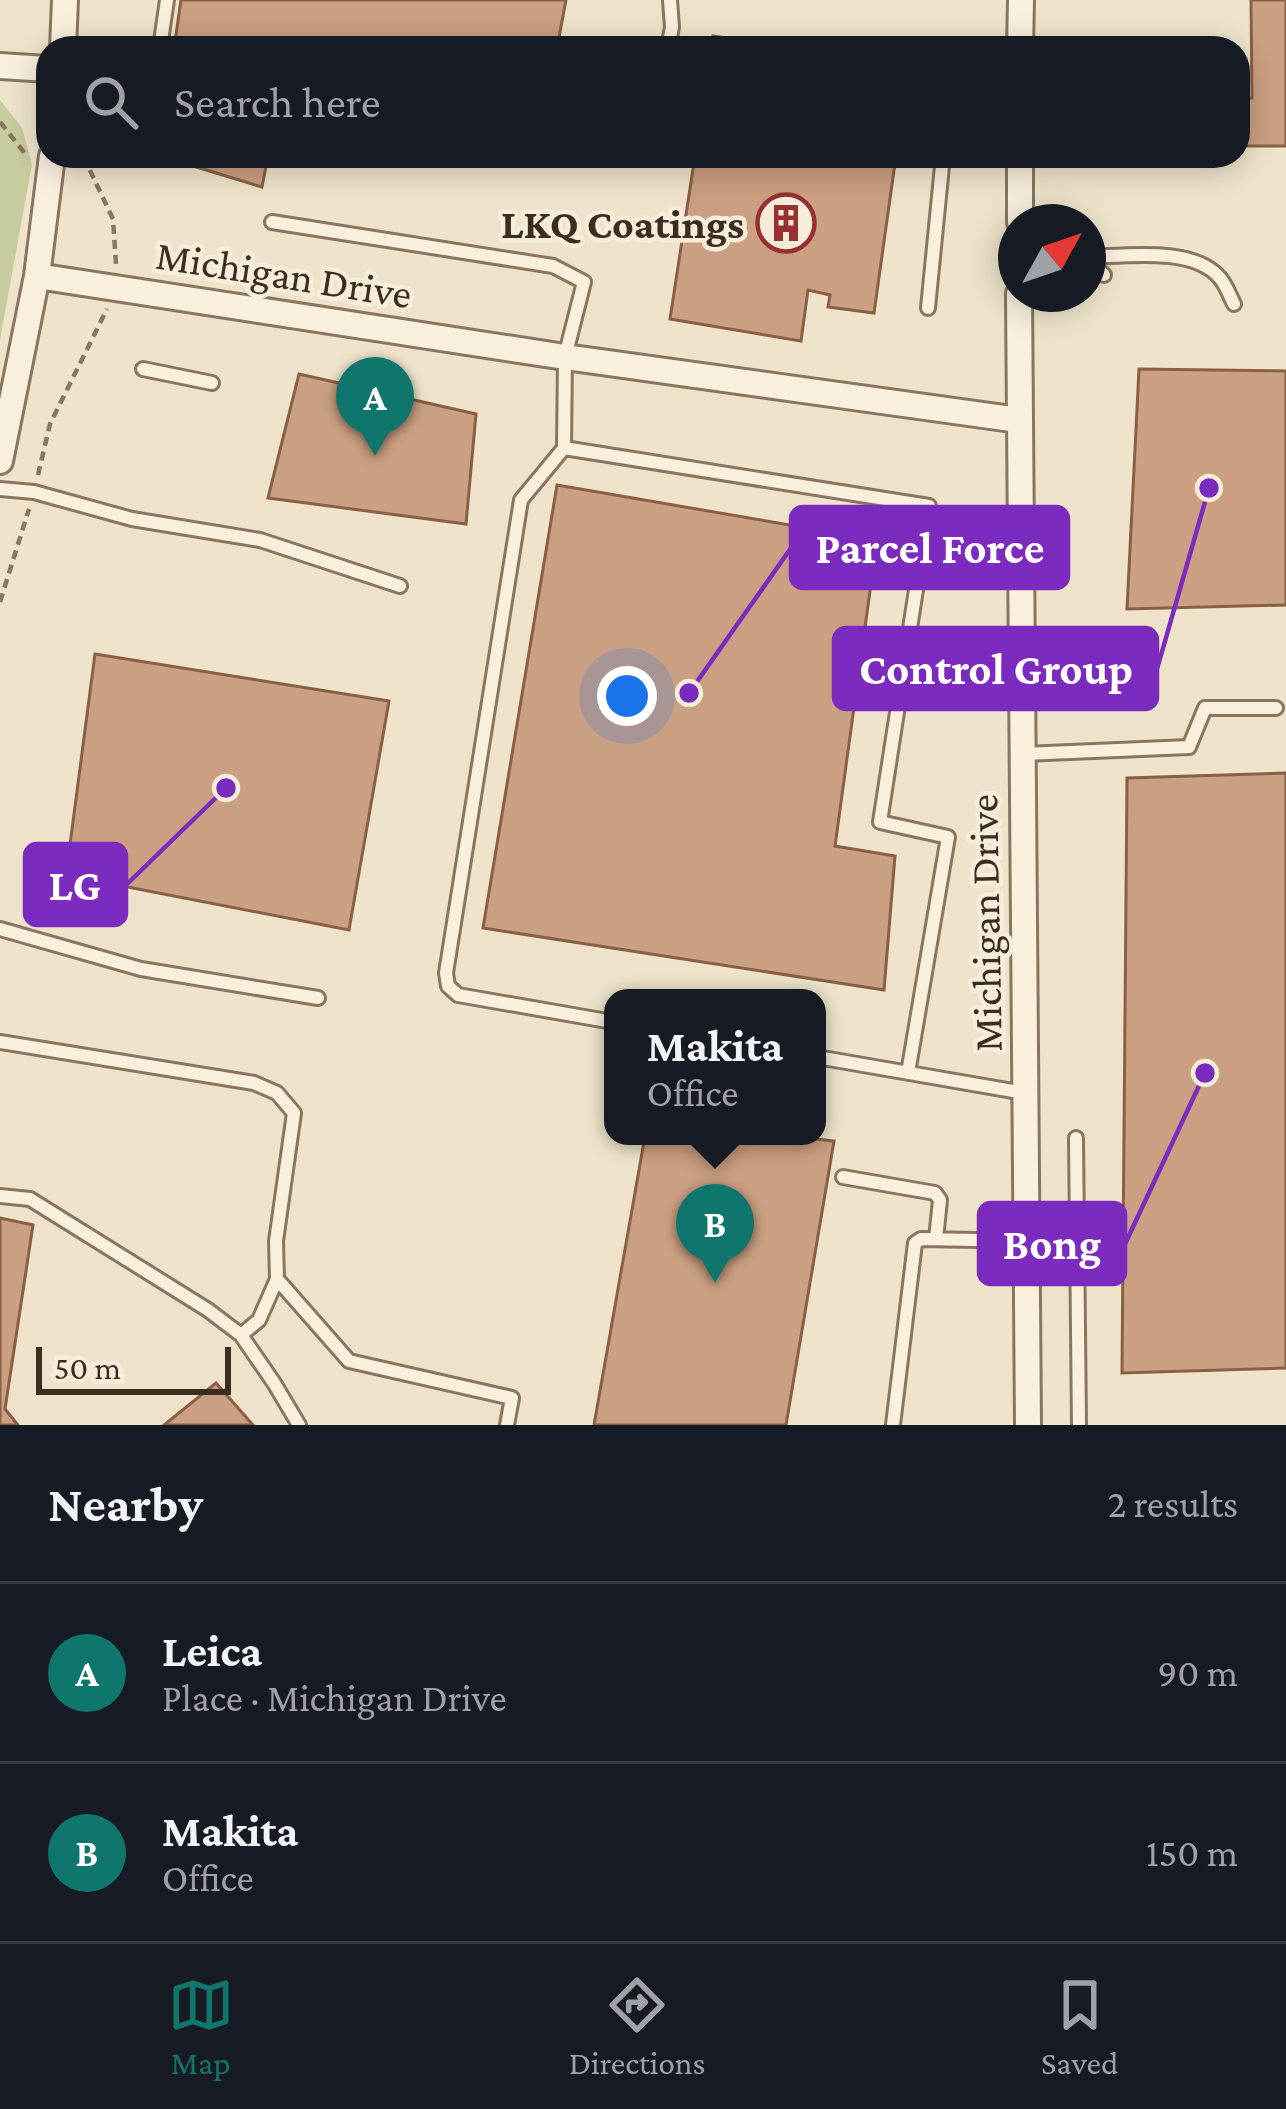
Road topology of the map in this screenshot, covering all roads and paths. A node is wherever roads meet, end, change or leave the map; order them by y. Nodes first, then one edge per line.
1 (65, 0) edge
2 (167, 0) edge
3 (670, 0) edge
4 (1021, 0) edge
5 (64, 36) edge
6 (162, 36) edge
7 (670, 36) edge
8 (1021, 36) edge
9 (0, 66) edge
10 (36, 68) edge
11 (50, 168) edge
12 (89, 168) edge
13 (942, 168) edge
14 (1020, 168) edge
15 (1020, 204) edge
16 (272, 222) dead end
17 (1106, 258) edge
18 (37, 276) junction
19 (118, 288) junction
20 (1234, 304) dead end
21 (928, 308) dead end
22 (1019, 312) edge
23 (565, 357) junction
24 (143, 369) dead end
25 (212, 382) dead end
26 (1019, 420) junction
27 (564, 448) junction
28 (1, 451) edge
29 (0, 489) edge
30 (34, 492) junction
31 (400, 586) dead end
32 (0, 602) edge
33 (1276, 708) dead end
34 (1022, 754) junction
35 (0, 929) edge
36 (318, 998) dead end
37 (604, 1020) edge
38 (0, 1042) edge
39 (826, 1059) edge
40 (908, 1073) junction
41 (1025, 1093) junction
42 (1076, 1138) dead end
43 (843, 1177) dead end
44 (0, 1196) edge
45 (936, 1239) junction
46 (1027, 1241) junction
47 (277, 1279) junction
48 (241, 1335) junction
49 (298, 1425) edge
50 (507, 1425) edge
51 (893, 1425) edge
52 (1028, 1425) edge
53 (1079, 1425) edge

1 - 5 street
2 - 6 lane
3 - 7 lane
4 - 8 street
9 - 10 street
11 - 18 street
12 - 19 path
13 - 21 lane
14 - 15 street
16 - 23 lane
17 - 20 lane
18 - 19 street, Michigan Drive
18 - 28 street
19 - 23 street, Michigan Drive
19 - 30 path
22 - 26 street, Michigan Drive
23 - 26 street, Michigan Drive
23 - 27 lane
24 - 25 lane
26 - 34 street, Michigan Drive
27 - 37 lane
27 - 40 lane
29 - 30 lane
30 - 31 lane
30 - 32 path
33 - 34 lane
34 - 41 street, Michigan Drive
35 - 36 lane
38 - 47 lane
39 - 40 lane
40 - 41 lane
41 - 46 street, Michigan Drive
42 - 53 lane
43 - 45 lane
44 - 48 lane
45 - 46 lane
45 - 51 lane
46 - 52 street, Michigan Drive
47 - 48 lane
47 - 50 lane
48 - 49 lane

